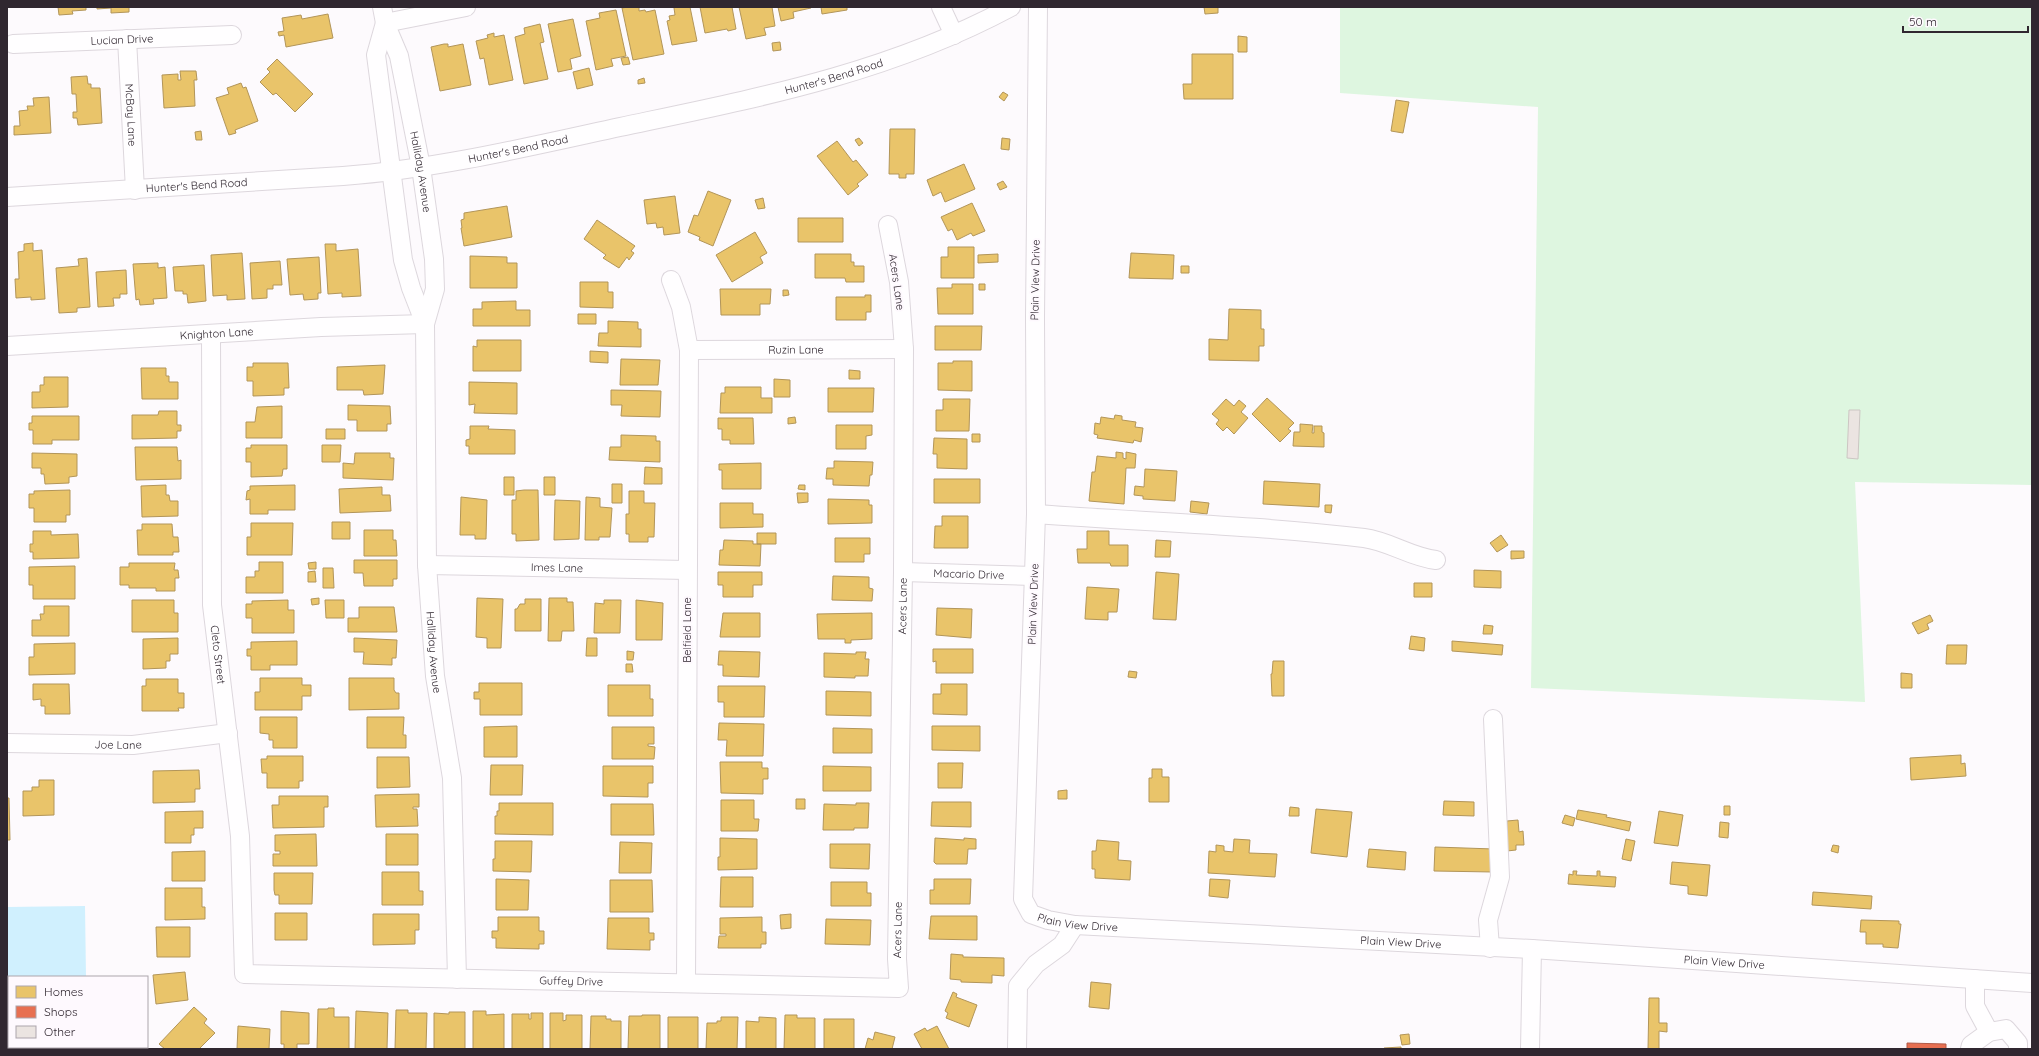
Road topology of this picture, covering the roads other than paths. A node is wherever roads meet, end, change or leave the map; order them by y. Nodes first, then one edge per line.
1 (466, 7) edge
2 (941, 7) edge
3 (1011, 7) edge
4 (1038, 7) edge
5 (384, 15) edge
6 (232, 35) dead end
7 (954, 35) junction
8 (127, 39) junction
9 (13, 44) dead end
10 (421, 167) junction
11 (393, 172) junction
12 (134, 190) junction
13 (7, 196) edge
14 (888, 225) dead end
15 (671, 280) dead end
16 (425, 324) junction
17 (211, 335) junction
18 (7, 346) edge
19 (904, 349) junction
20 (689, 350) junction
21 (1036, 514) junction
22 (1436, 560) dead end
23 (427, 565) junction
24 (687, 570) junction
25 (903, 572) junction
26 (1034, 576) junction
27 (1493, 719) dead end
28 (228, 733) junction
29 (7, 743) edge
30 (1075, 924) junction
31 (1490, 948) junction
32 (1532, 949) junction
33 (244, 974) joint
34 (457, 979) junction
35 (1975, 979) junction
36 (686, 982) junction
37 (2032, 983) edge
38 (899, 988) joint
39 (1989, 1032) junction
40 (1017, 1049) edge
41 (1530, 1049) edge
42 (1970, 1049) edge
43 (2018, 1049) edge

1 - 5 street
2 - 7 street
3 - 7 street, Hunter's Bend Road
4 - 21 street, Plain View Drive
5 - 10 street, Halliday Avenue
5 - 11 street, Halliday Avenue
6 - 8 street, Lucian Drive
7 - 10 street, Hunter's Bend Road
8 - 9 street, Lucian Drive
8 - 12 street, McBay Lane
10 - 11 street, Hunter's Bend Road
10 - 16 street, Halliday Avenue
11 - 12 street, Hunter's Bend Road
11 - 16 street, Halliday Avenue
12 - 13 street, Hunter's Bend Road
14 - 19 street, Acers Lane
15 - 20 street, Belfield Lane
16 - 17 street, Knighton Lane
16 - 23 street, Halliday Avenue
17 - 18 street, Knighton Lane
17 - 28 street, Cleto Street
19 - 20 street, Ruzin Lane
19 - 25 street, Acers Lane
20 - 24 street, Belfield Lane
21 - 22 street
21 - 26 street, Plain View Drive
23 - 24 street, Imes Lane
23 - 34 street, Halliday Avenue
24 - 36 street, Belfield Lane
25 - 26 street, Macario Drive
25 - 38 street, Acers Lane
26 - 30 street, Plain View Drive
27 - 31 street
28 - 29 street, Joe Lane
28 - 33 street, Cleto Street
30 - 31 street, Plain View Drive
30 - 40 street
31 - 32 street, Plain View Drive
32 - 35 street, Plain View Drive
32 - 41 street
33 - 34 street, Guffey Drive
34 - 36 street, Guffey Drive
35 - 37 street, Plain View Drive
35 - 39 street
36 - 38 street, Guffey Drive
39 - 42 street
39 - 43 street

